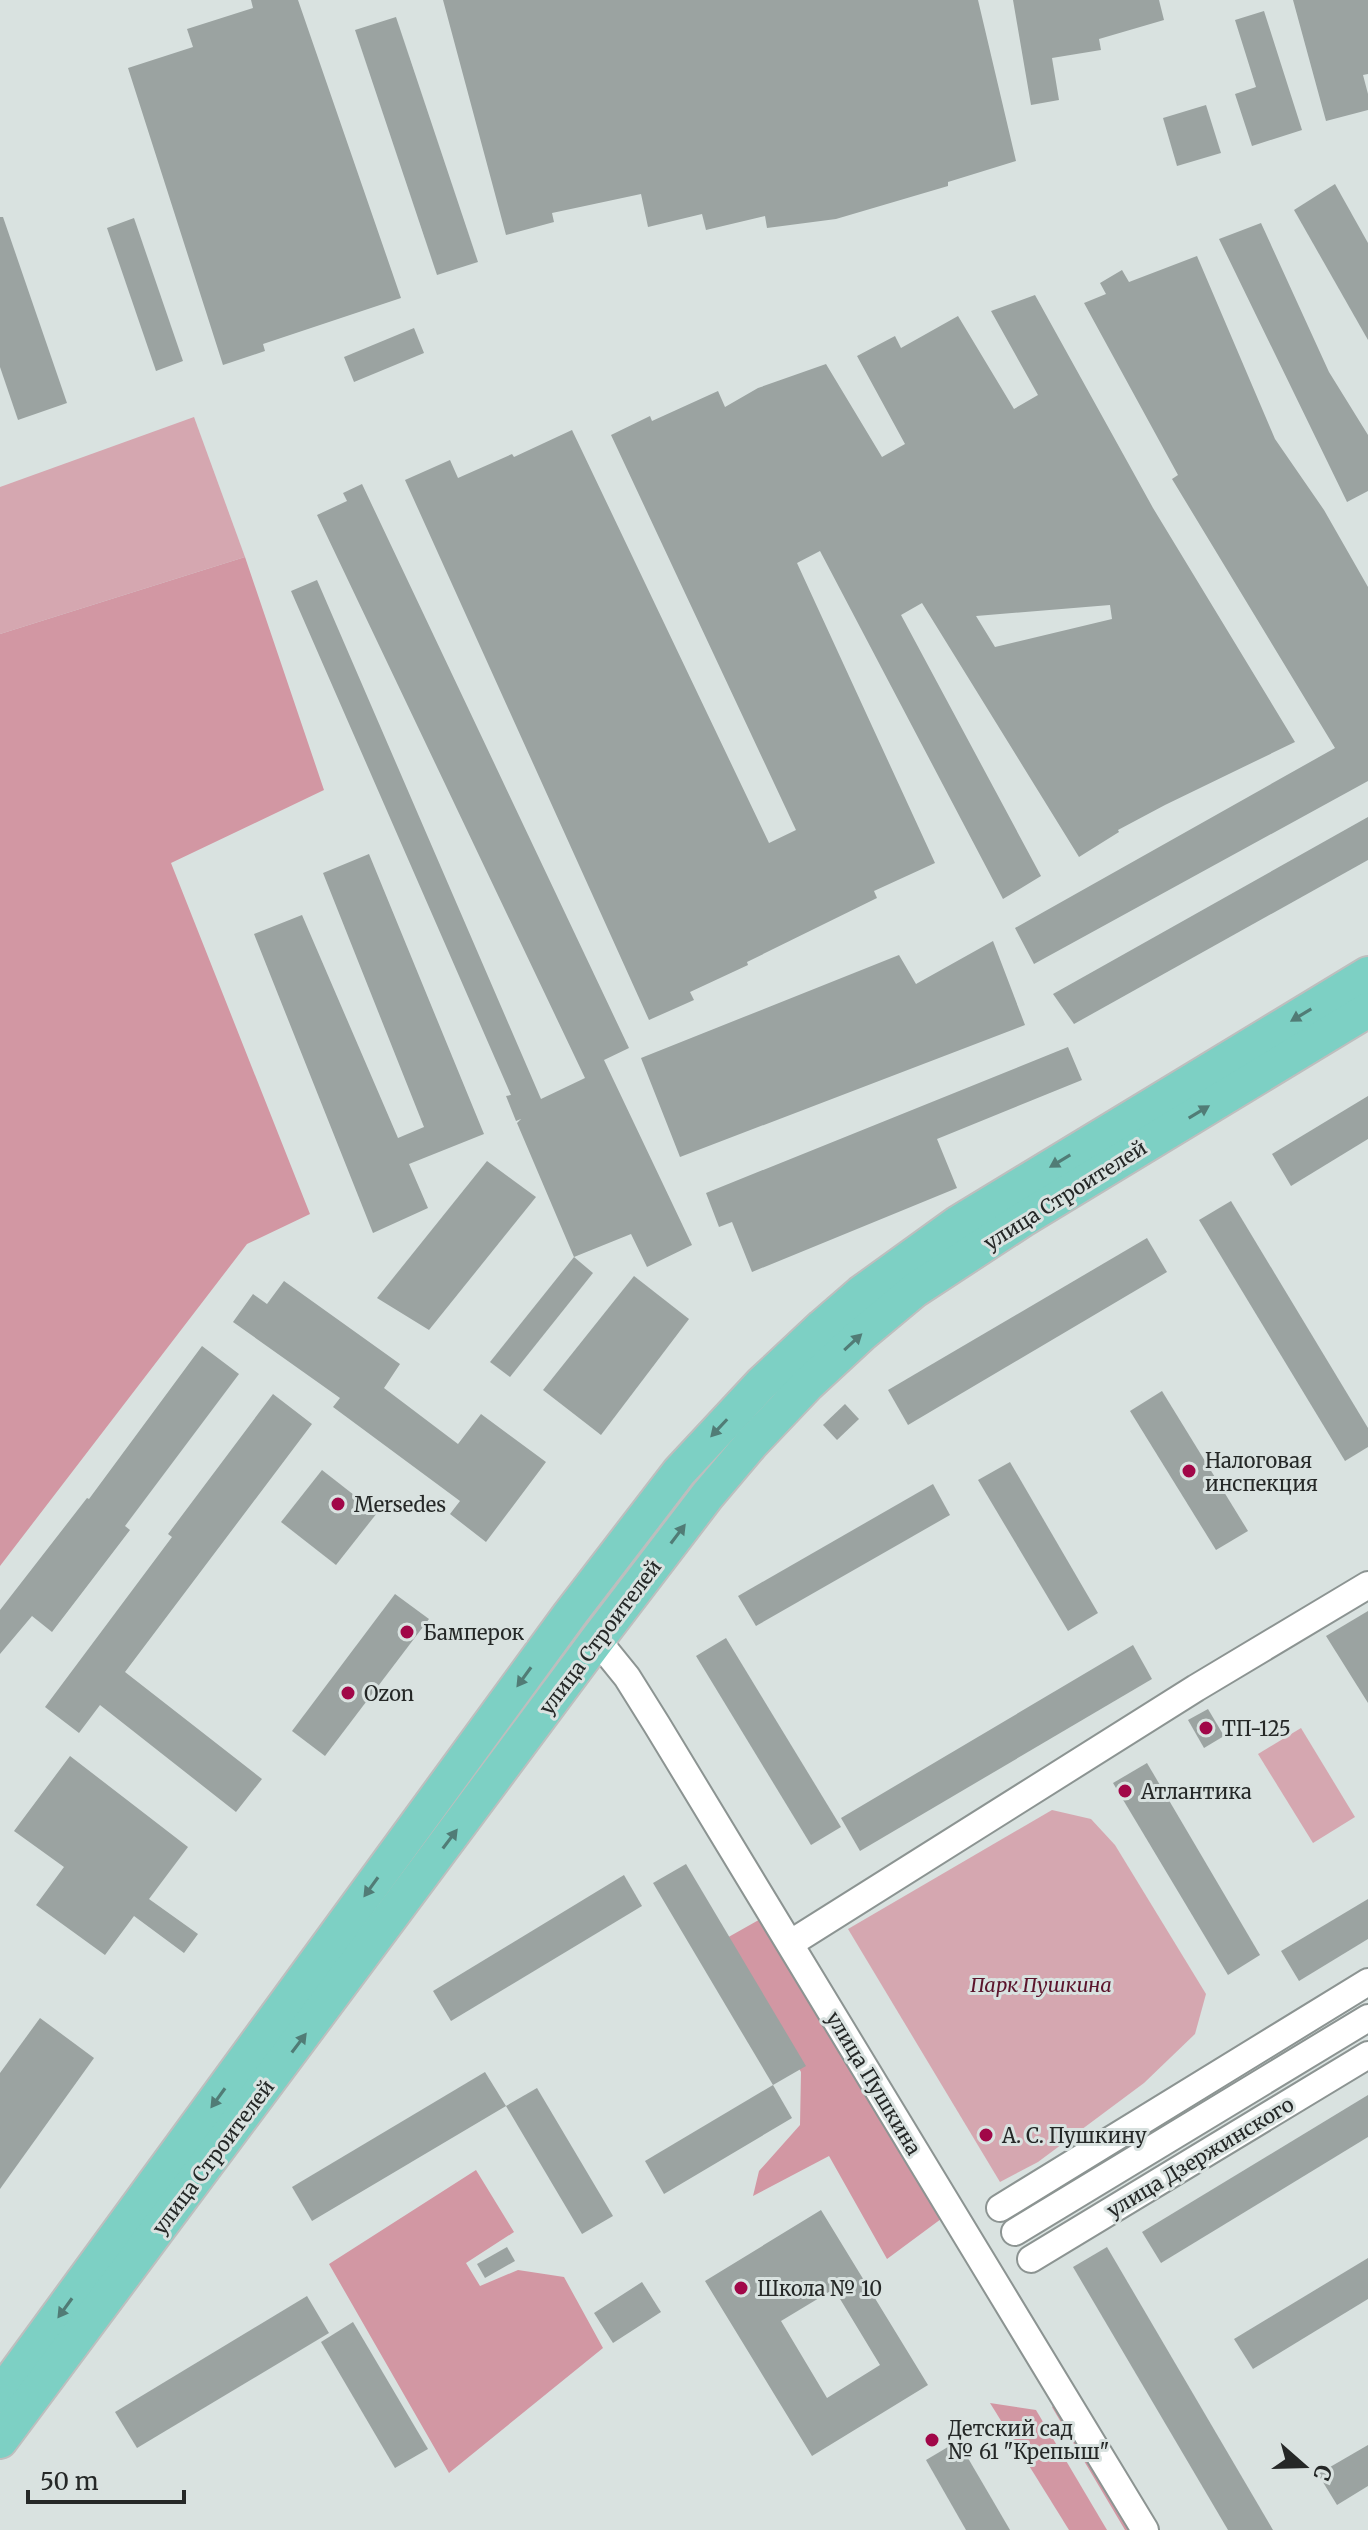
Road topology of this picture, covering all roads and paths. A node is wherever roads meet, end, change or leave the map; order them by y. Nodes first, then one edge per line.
1 (1368, 974) edge
2 (1368, 1010) edge
3 (1368, 1585) edge
4 (570, 1614) junction
5 (597, 1640) junction
6 (791, 1943) junction
7 (1368, 1982) edge
8 (1368, 2018) edge
9 (1368, 2055) edge
10 (1000, 2208) dead end
11 (1015, 2232) dead end
12 (1031, 2259) dead end
13 (15, 2390) edge
14 (0, 2441) edge
15 (1145, 2530) edge

1 -> 4 main road, улица Строителей
5 -> 2 main road, улица Строителей
3 - 6 street
4 - 5 main road
4 -> 13 main road, улица Строителей
5 - 6 street, улица Пушкина
13 -> 5 main road, улица Строителей
6 - 15 street, улица Пушкина
7 - 10 street
8 - 11 street, улица Дзержинского
9 - 12 street, улица Дзержинского
13 - 14 main road, улица Строителей

